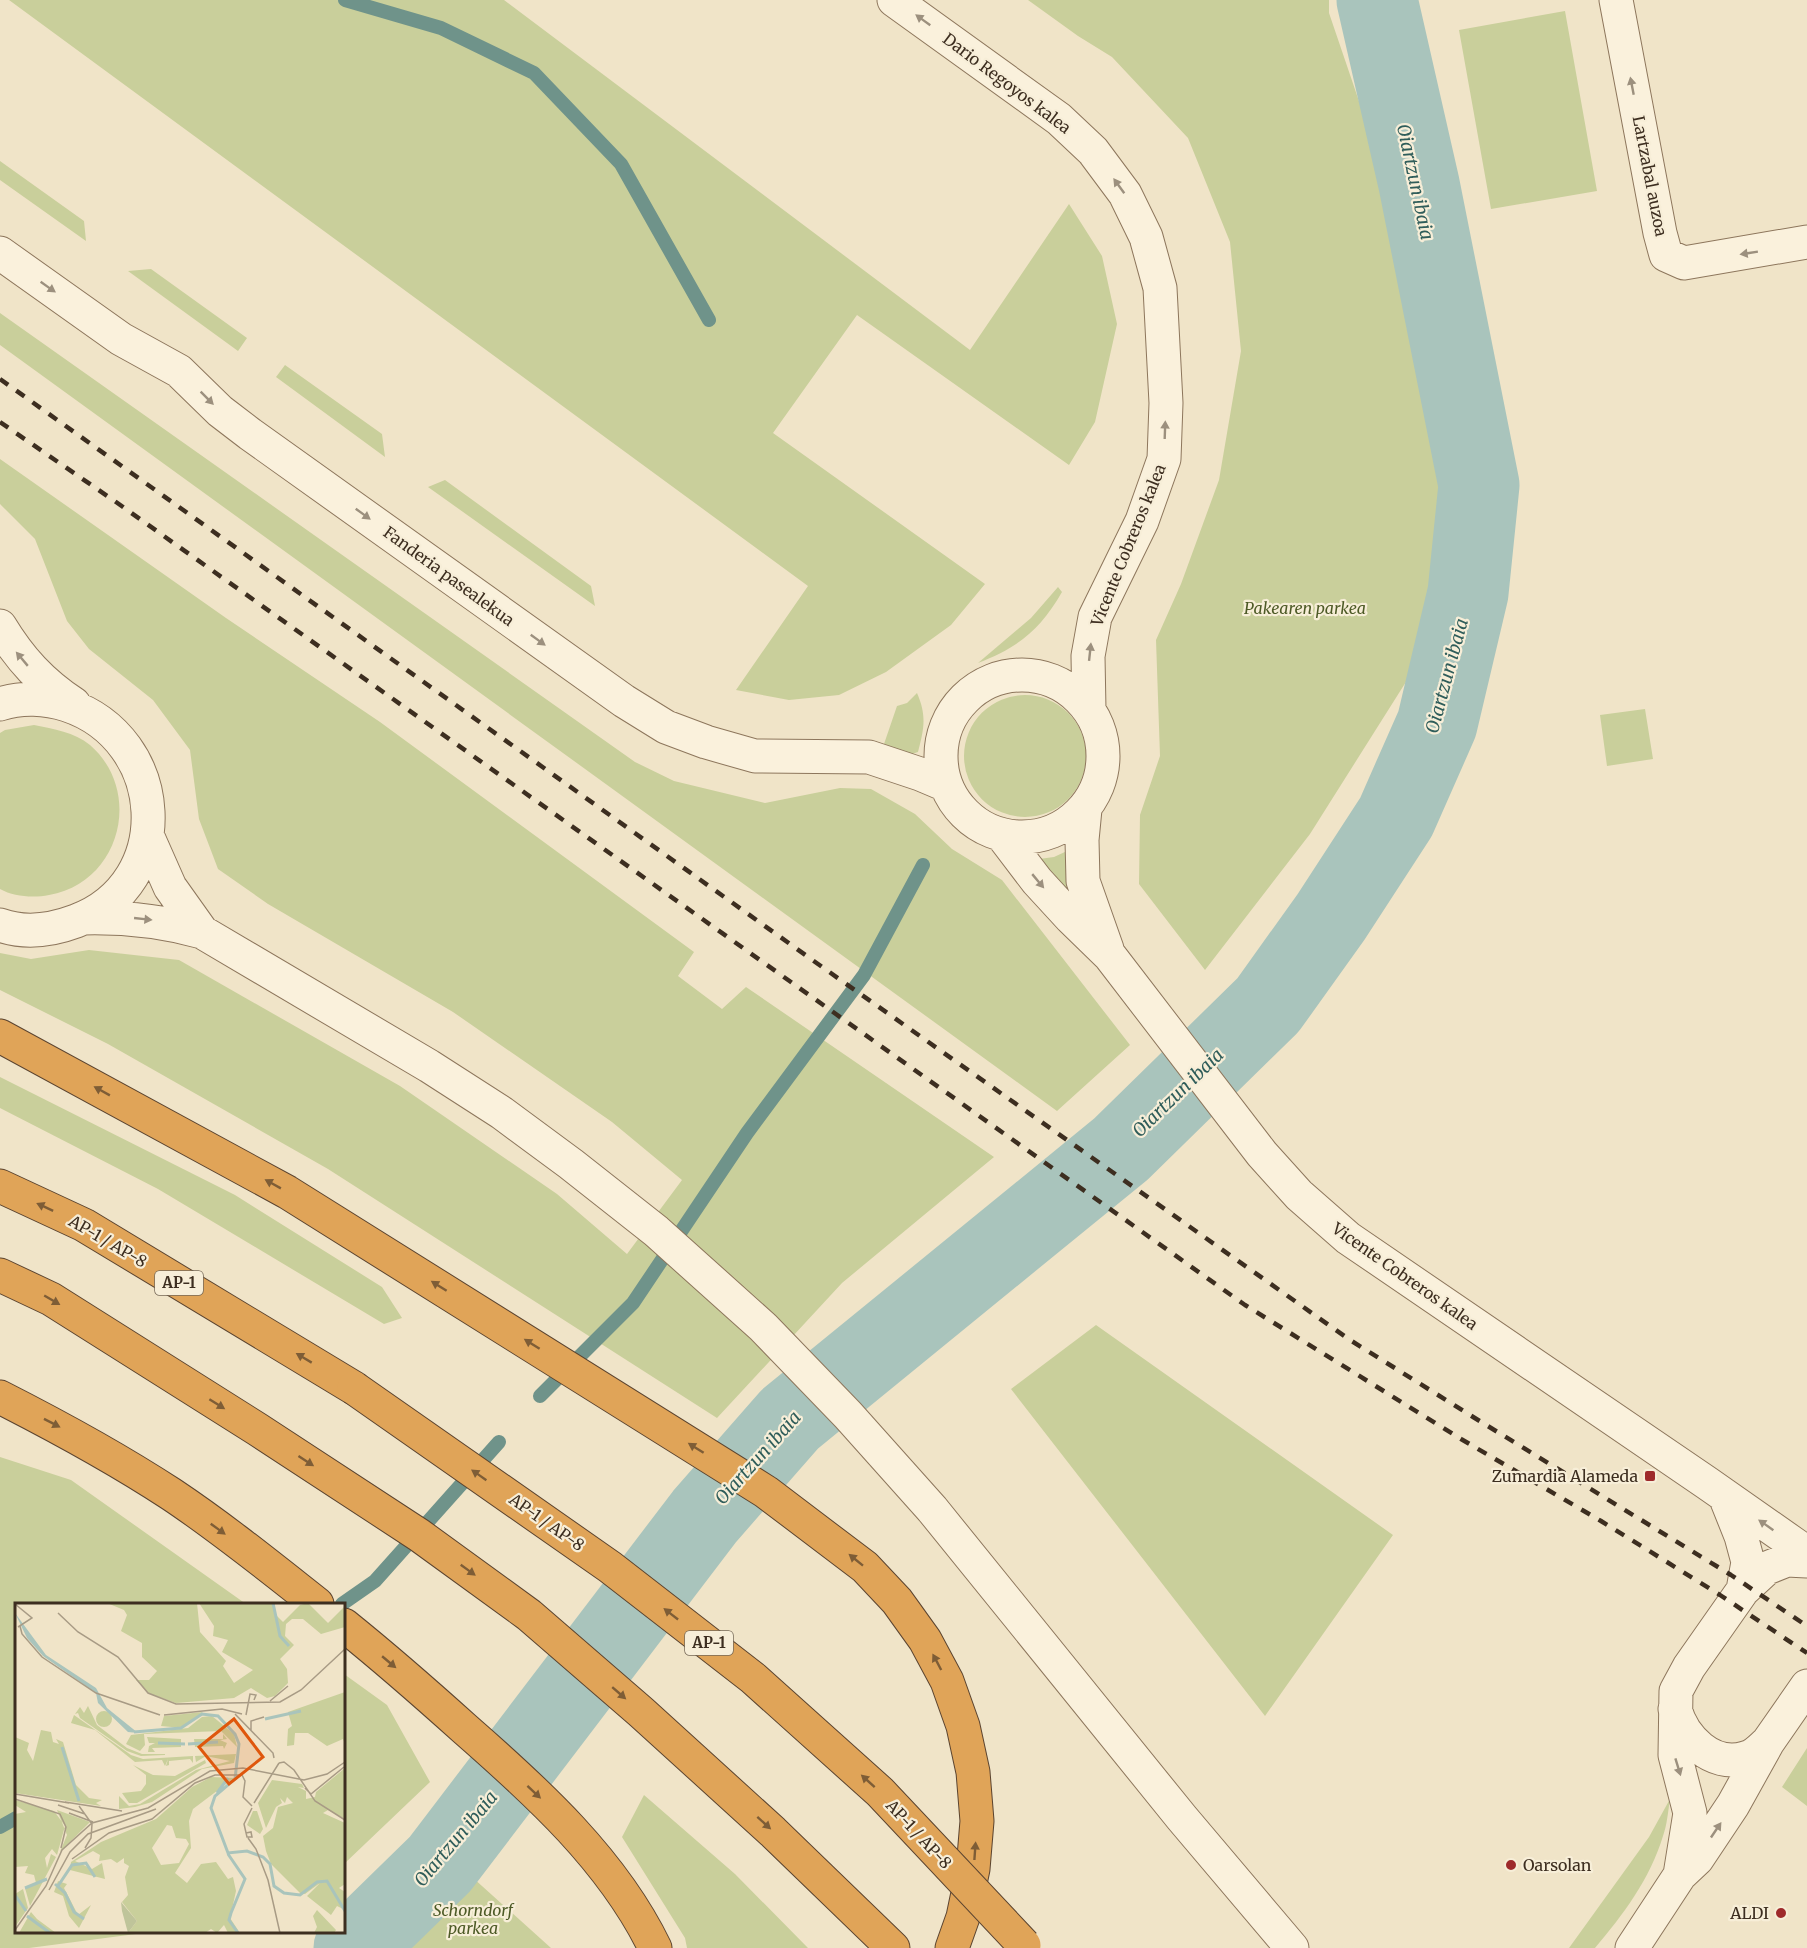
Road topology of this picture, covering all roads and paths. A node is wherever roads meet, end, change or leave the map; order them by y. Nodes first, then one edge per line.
1 (894, 0) edge
2 (1616, 0) edge
3 (1146, 237) joint
4 (1804, 244) edge
5 (0, 253) edge
6 (0, 627) edge
7 (0, 704) edge
8 (83, 710) junction
9 (1089, 710) junction
10 (946, 785) junction
11 (1085, 809) junction
12 (147, 835) junction
13 (1002, 835) junction
14 (84, 918) junction
15 (0, 925) edge
16 (202, 932) junction
17 (1110, 956) junction
18 (0, 1036) edge
19 (0, 1186) edge
20 (0, 1275) edge
21 (0, 1397) edge
22 (1716, 1489) junction
23 (1807, 1553) edge
24 (1807, 1561) edge
25 (1743, 1590) junction
26 (315, 1603) edge
27 (345, 1626) edge
28 (1807, 1686) edge
29 (1675, 1709) junction
30 (1768, 1742) junction
31 (1680, 1875) junction
32 (1025, 1946) edge
33 (655, 1948) edge
34 (893, 1948) edge
35 (952, 1948) edge
36 (1292, 1948) edge
37 (1632, 1948) edge

3 -> 1 street, Dario Regoyos kalea
4 -> 2 street, Lartzabal auzoa
9 -> 3 street, Vicente Cobreros kalea
5 -> 10 street, Fanderia pasealekua
8 -> 6 street
7 - 8 street
8 - 12 street
9 - 10 street
9 - 11 street
10 - 13 street
11 - 13 street
11 - 17 street, Vicente Cobreros kalea
12 - 14 street
12 - 16 street
13 -> 17 street, Vicente Cobreros kalea
14 - 15 street
14 -> 16 street
16 - 36 street
17 - 22 street, Vicente Cobreros kalea
35 -> 18 highway
32 -> 19 highway, AP-1 / AP-8 / AP-1, bridge
20 -> 34 highway
21 -> 26 highway
23 -> 22 street, Vicente Cobreros kalea
22 - 25 street
24 - 25 street
25 - 29 street
27 -> 33 highway
28 - 30 street
29 - 30 street
29 -> 31 street
31 -> 30 street
31 - 37 street

